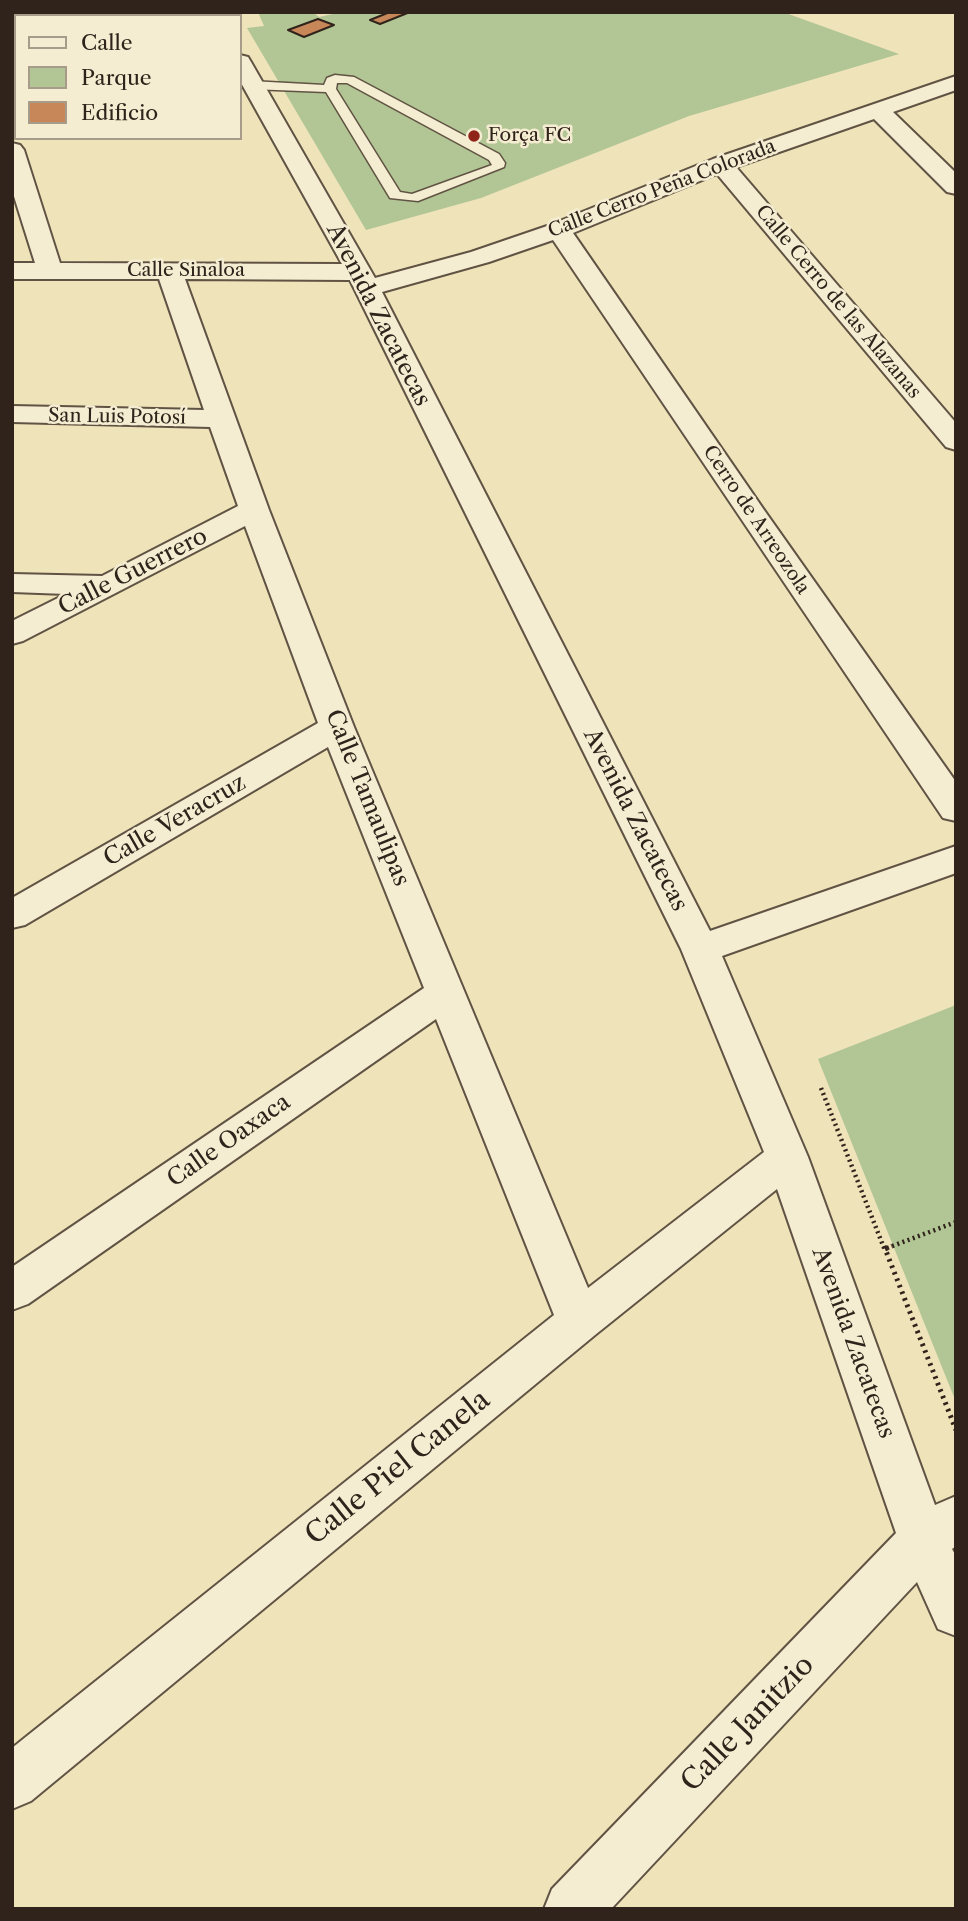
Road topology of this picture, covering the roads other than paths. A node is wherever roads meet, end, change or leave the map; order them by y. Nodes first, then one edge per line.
1 (246, 73) edge
2 (956, 83) edge
3 (330, 89) junction
4 (879, 111) junction
5 (12, 150) edge
6 (721, 164) junction
7 (956, 187) edge
8 (559, 230) junction
9 (12, 271) edge
10 (169, 271) junction
11 (50, 272) junction
12 (362, 280) junction
13 (12, 414) edge
14 (221, 419) junction
15 (956, 440) edge
16 (254, 510) junction
17 (12, 583) edge
18 (109, 585) junction
19 (12, 634) edge
20 (337, 727) junction
21 (956, 808) edge
22 (956, 859) edge
23 (12, 915) edge
24 (700, 949) junction
25 (446, 992) junction
26 (787, 1157) junction
27 (12, 1291) edge
28 (579, 1321) junction
29 (939, 1529) edge
30 (956, 1612) edge
31 (12, 1782) edge
32 (572, 1909) edge

1 - 3 lane
1 - 12 street, Avenida Zacatecas
2 - 4 street, Calle Cerro Peña Colorada
3 - 3 lane
4 - 6 street, Calle Cerro Peña Colorada
4 - 7 street
5 - 11 street
6 - 8 street, Calle Cerro Peña Colorada
6 - 15 street, Calle Cerro de las Alazanas
8 - 12 street, Calle Cerro Peña Colorada
8 - 21 street, Cerro de Arreozola
9 - 11 street, Calle Sinaloa
10 - 11 street, Calle Sinaloa
10 - 12 street, Calle Sinaloa
10 - 14 street, Calle Tamaulipas
12 - 24 street, Avenida Zacatecas
13 - 14 street, San Luis Potosí
14 - 16 street, Calle Tamaulipas
16 - 18 street, Calle Guerrero
16 - 20 street, Calle Tamaulipas
17 - 18 street
18 - 19 street, Calle Guerrero
20 - 23 street, Calle Veracruz
20 - 25 street, Calle Tamaulipas
22 - 24 street
24 - 26 street, Avenida Zacatecas
25 - 27 street, Calle Oaxaca
25 - 28 street, Calle Tamaulipas
26 - 28 street, Calle Piel Canela
26 - 29 street, Avenida Zacatecas
28 - 31 street, Calle Piel Canela
29 - 30 street, Avenida Zacatecas
29 - 32 street, Calle Janitzio

